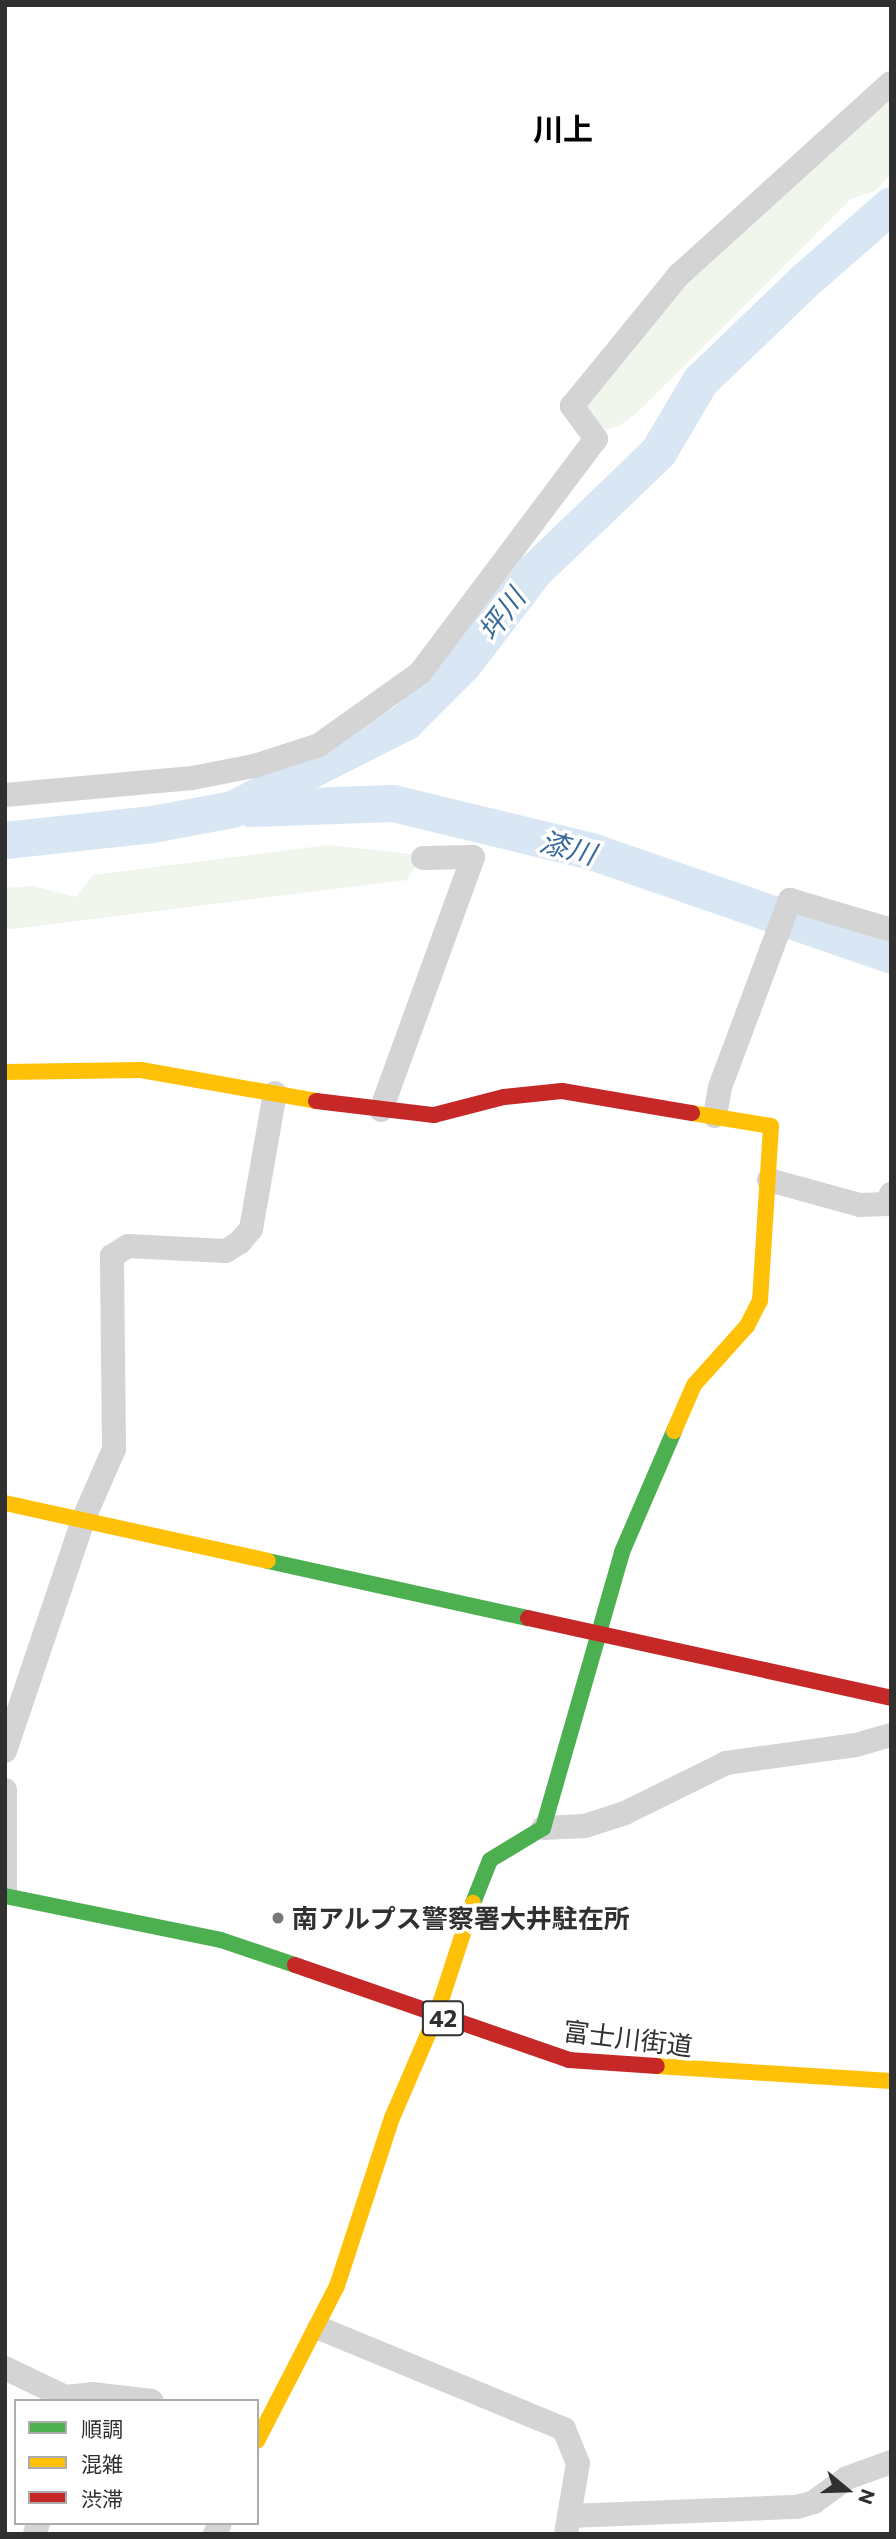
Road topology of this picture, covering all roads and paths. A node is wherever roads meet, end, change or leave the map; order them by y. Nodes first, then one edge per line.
1 (891, 83) edge
2 (5, 794) edge
3 (422, 859) dead end
4 (891, 930) edge
5 (5, 1072) edge
6 (275, 1093) junction
7 (381, 1110) junction
8 (715, 1116) junction
9 (769, 1180) junction
10 (891, 1194) edge
11 (5, 1503) edge
12 (83, 1520) junction
13 (596, 1632) junction
14 (891, 1698) edge
15 (891, 1735) edge
16 (5, 1751) edge
17 (5, 1790) edge
18 (543, 1828) junction
19 (5, 1894) edge
20 (436, 2016) junction
21 (891, 2081) edge
22 (319, 2328) junction
23 (5, 2368) edge
24 (74, 2399) edge
25 (259, 2437) edge
26 (891, 2462) edge
27 (568, 2525) edge

1 - 2 street
3 - 7 street
4 - 8 street
5 - 6 street
6 - 7 street
6 - 12 street
7 - 8 street
8 - 9 street
9 - 10 street
9 - 13 street
11 - 12 street
12 - 13 street
12 - 16 street
13 - 14 street
13 - 18 street
15 - 18 street
17 - 19 street
18 - 20 street
19 - 20 street, 富士川街道 / 42
20 - 21 street, 富士川街道 / 42
20 - 22 street
22 - 25 street
22 - 27 street
23 - 24 street
26 - 27 street

